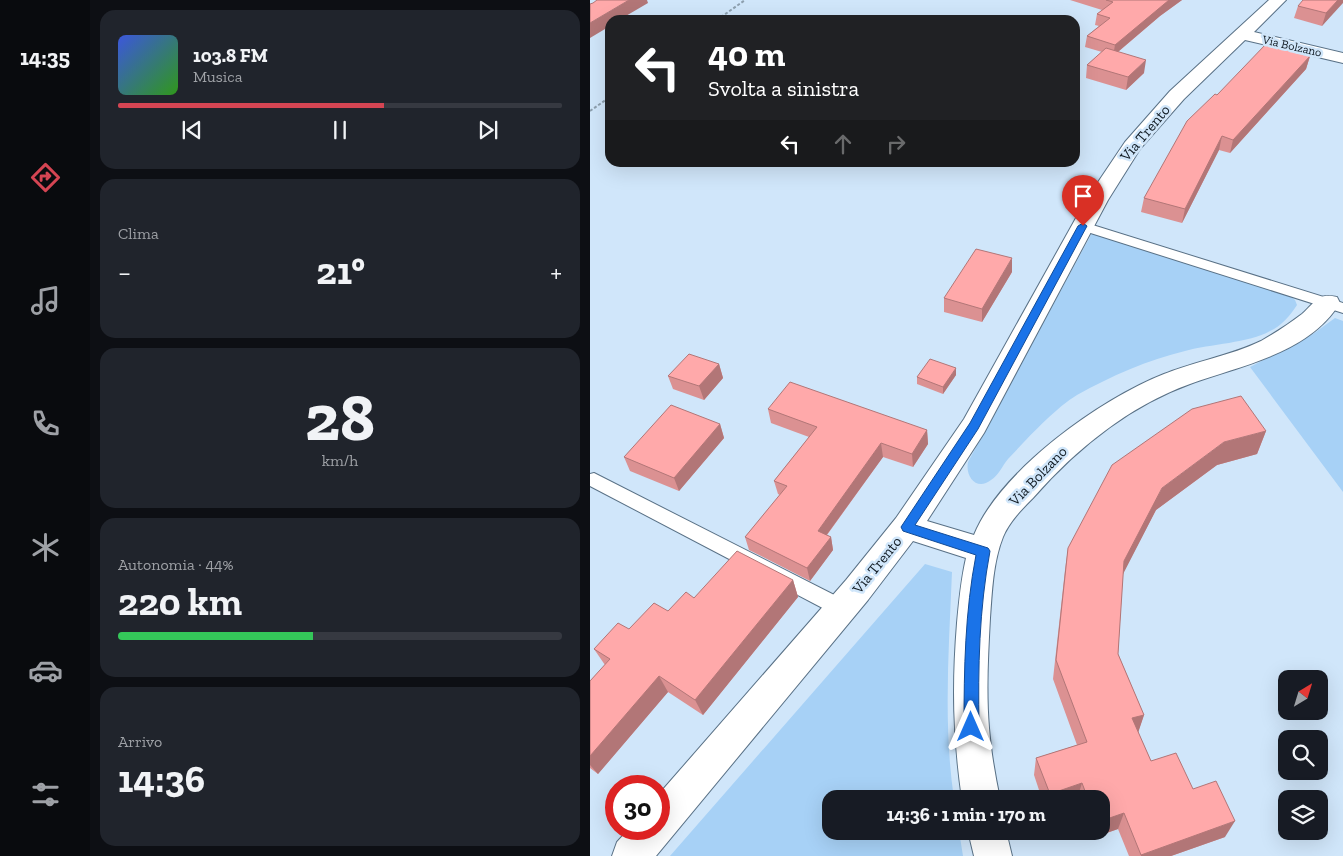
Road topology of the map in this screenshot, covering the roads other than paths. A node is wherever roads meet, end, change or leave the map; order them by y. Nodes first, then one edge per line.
1 (1278, 0) edge
2 (1242, 34) junction
3 (1343, 58) edge
4 (1083, 226) junction
5 (1335, 305) edge
6 (594, 480) dead end
7 (907, 527) junction
8 (983, 551) junction
9 (841, 608) junction
10 (980, 790) edge
11 (670, 810) edge
12 (645, 840) edge
13 (989, 840) edge
14 (631, 856) edge
15 (993, 856) edge

1 - 2 street, Via Trento
2 - 3 street, Via Bolzano
2 - 4 street, Via Trento
4 - 5 lane
4 - 7 street, Via Trento
5 - 8 street, Via Bolzano
6 - 9 lane
7 - 8 street
7 - 9 street, Via Trento
8 - 10 street, Via Bolzano
9 - 11 street, Via Trento
12 - 14 street
13 - 15 street

